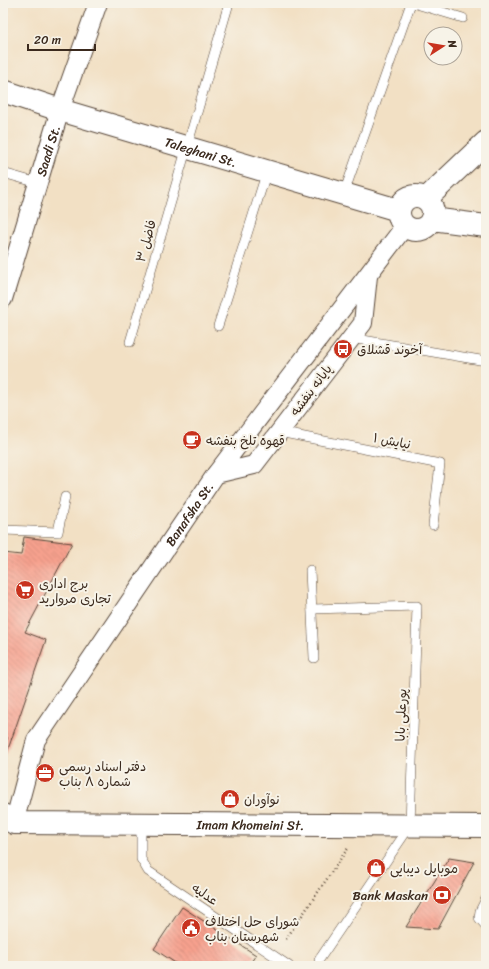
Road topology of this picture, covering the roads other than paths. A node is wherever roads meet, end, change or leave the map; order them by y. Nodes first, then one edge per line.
1 (98, 3) edge
2 (229, 3) edge
3 (412, 3) edge
4 (463, 18) dead end
5 (3, 91) edge
6 (60, 110) junction
7 (486, 142) edge
8 (187, 147) junction
9 (267, 171) junction
10 (3, 173) edge
11 (38, 183) junction
12 (344, 193) junction
13 (429, 209) junction
14 (402, 218) junction
15 (486, 226) edge
16 (368, 275) junction
17 (3, 299) edge
18 (218, 326) dead end
19 (351, 338) junction
20 (130, 342) dead end
21 (486, 361) edge
22 (279, 432) junction
23 (216, 474) junction
24 (65, 497) dead end
25 (433, 525) dead end
26 (3, 530) edge
27 (310, 570) dead end
28 (312, 609) junction
29 (314, 658) dead end
30 (7, 823) edge
31 (141, 824) junction
32 (410, 826) junction
33 (486, 826) edge
34 (486, 899) edge
35 (486, 926) edge
36 (319, 960) dead end
37 (290, 966) edge

1 - 6 street, Saadi St.
2 - 8 lane, فاضل ۳
3 - 4 lane
3 - 12 lane
5 - 6 main road, Taleghani St.
6 - 8 main road, Taleghani St.
6 - 11 street, Saadi St.
7 - 13 main road
8 - 9 main road, Taleghani St.
8 - 20 lane, فاضل ۳
9 - 12 main road, Taleghani St.
9 - 18 lane
10 - 11 lane
11 - 17 street, Saadi St.
12 - 14 main road, Taleghani St.
13 - 14 main road
13 - 14 main road
13 - 15 main road
14 - 16 street, Banafsha St.
16 - 19 street, پایانه بنفشه
16 - 23 street, Banafsha St.
19 - 21 lane
19 - 22 street, پایانه بنفشه
22 - 23 street, پایانه بنفشه
22 - 25 lane, نیایش ۱
23 - 30 street, Banafsha St.
24 - 26 lane
27 - 28 lane
28 - 29 lane
28 - 32 lane, پورعلی بابا
30 - 31 main road, Imam Khomeini St.
31 - 32 main road, Imam Khomeini St.
31 - 37 lane, عدلیه
32 - 33 main road, Imam Khomeini St.
32 - 36 lane
34 - 35 lane

